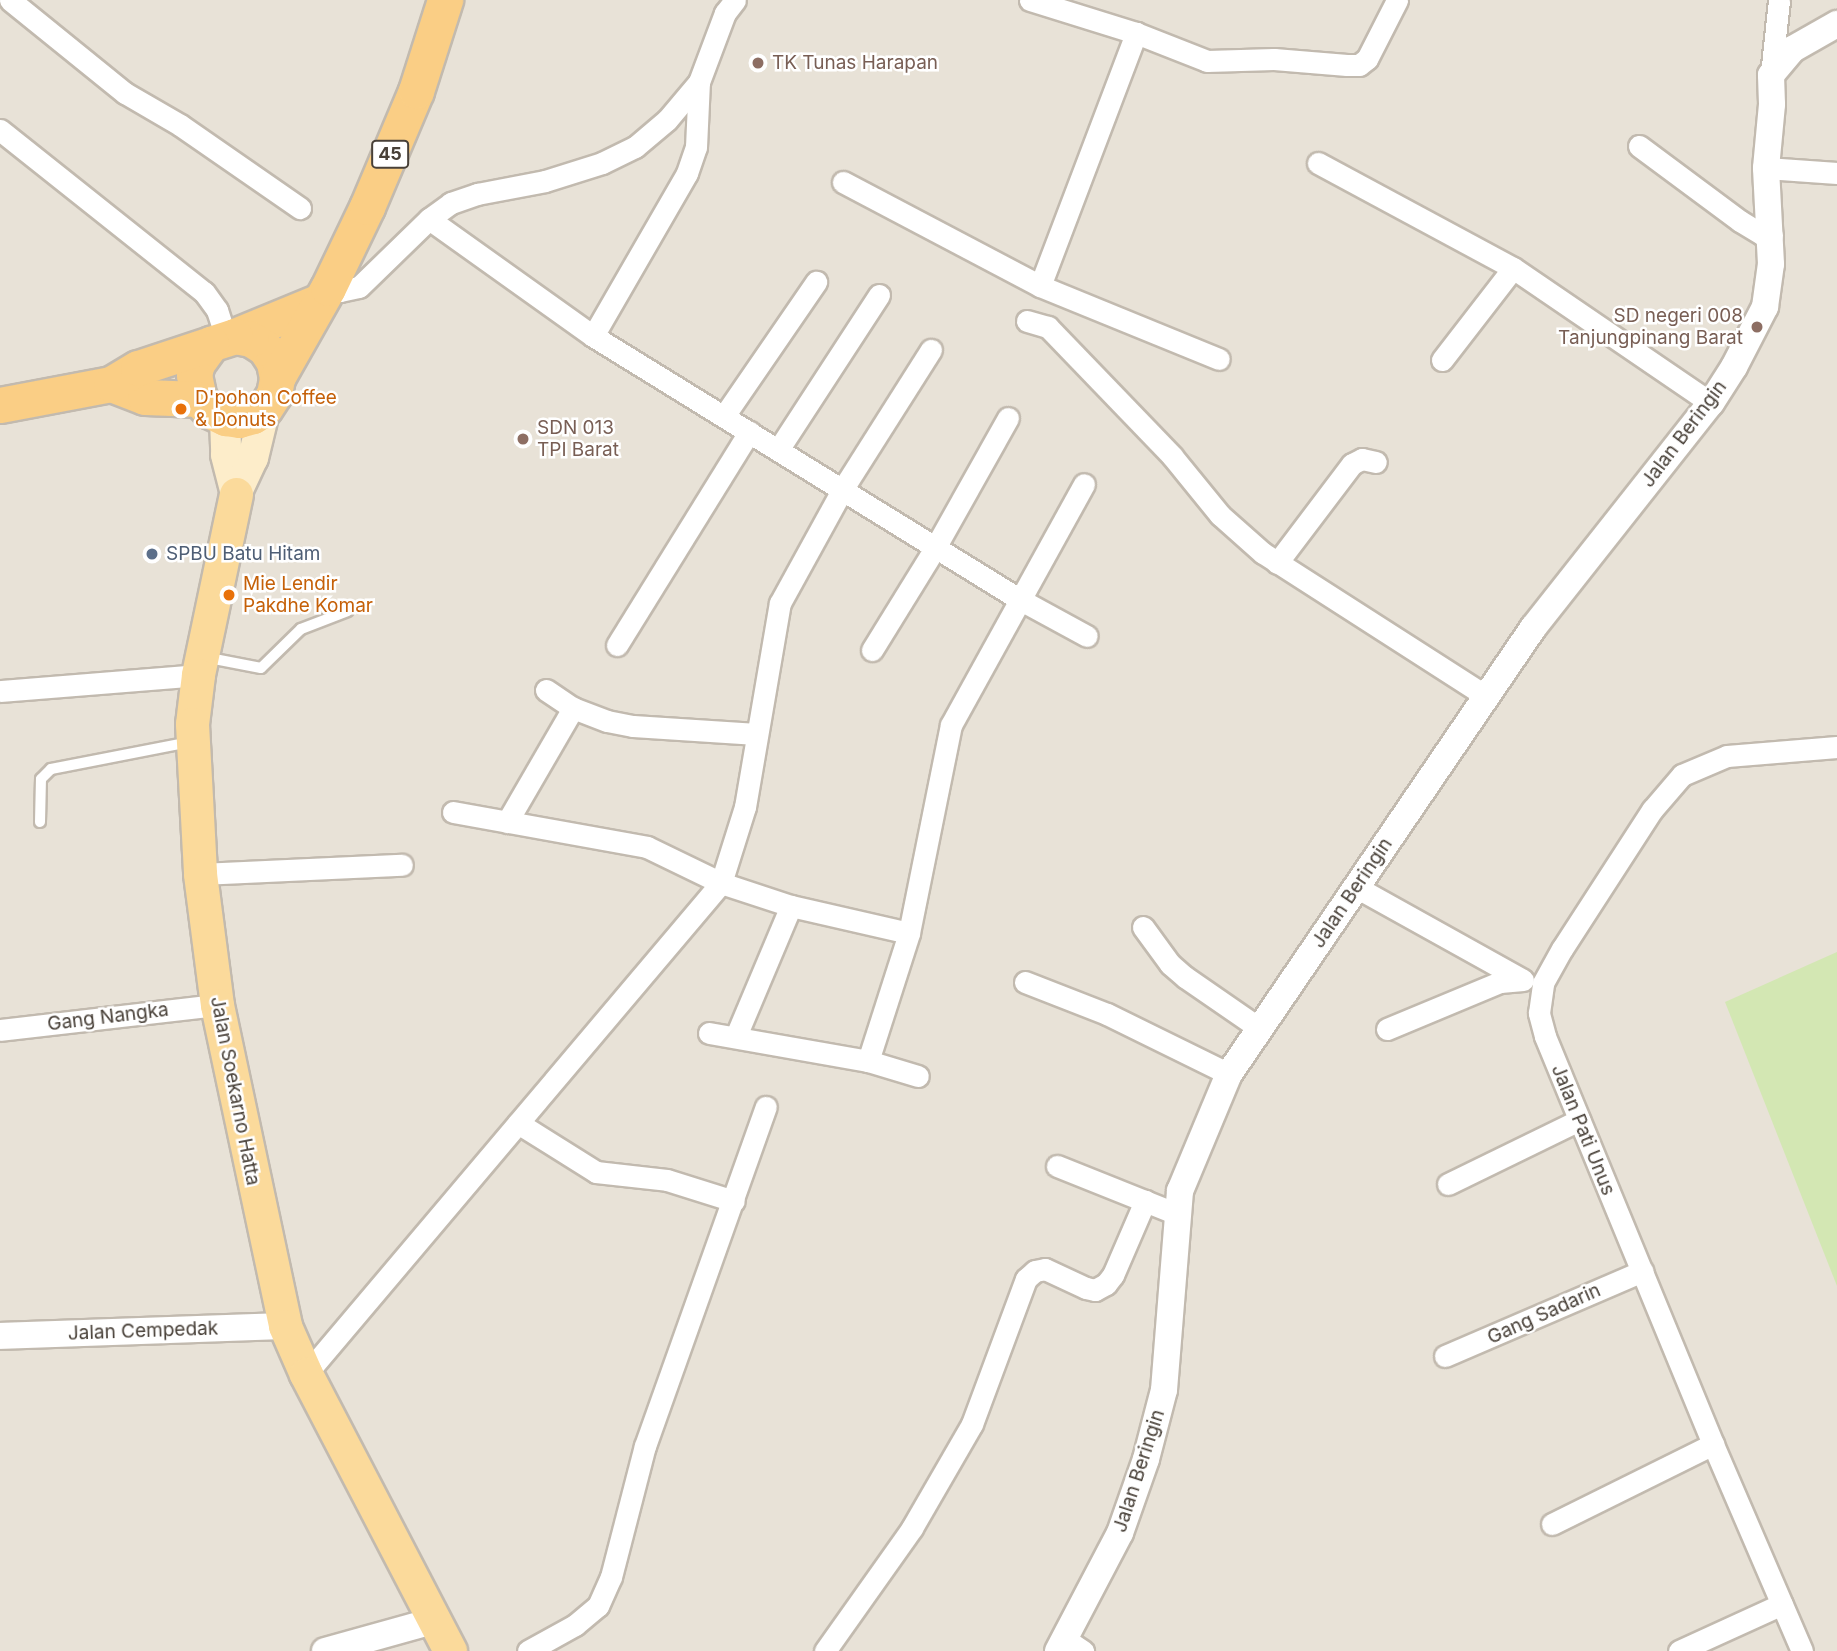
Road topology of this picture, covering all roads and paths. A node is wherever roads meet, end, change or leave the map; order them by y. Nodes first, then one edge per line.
1 (10, 0) edge
2 (445, 0) edge
3 (735, 0) edge
4 (1030, 0) edge
5 (1397, 0) edge
6 (1779, 0) edge
7 (1837, 24) edge
8 (1136, 33) junction
9 (1783, 40) junction
10 (699, 82) junction
11 (0, 130) edge
12 (1639, 146) dead end
13 (1318, 163) dead end
14 (1766, 169) junction
15 (1837, 173) edge
16 (843, 182) dead end
17 (300, 208) dead end
18 (429, 219) junction
19 (1772, 235) junction
20 (1513, 268) junction
21 (816, 282) dead end
22 (1040, 286) junction
23 (324, 294) junction
24 (879, 295) dead end
25 (1027, 321) dead end
26 (593, 336) junction
27 (224, 339) junction
28 (931, 350) dead end
29 (1219, 359) dead end
30 (1442, 360) dead end
31 (111, 384) junction
32 (271, 393) junction
33 (1711, 403) junction
34 (0, 405) edge
35 (212, 409) junction
36 (724, 416) junction
37 (1008, 418) dead end
38 (749, 432) junction
39 (778, 450) junction
40 (1376, 462) dead end
41 (1084, 484) dead end
42 (842, 490) junction
43 (236, 494) junction
44 (935, 548) junction
45 (1277, 563) junction
46 (1020, 599) junction
47 (348, 611) dead end
48 (1087, 636) dead end
49 (617, 645) dead end
50 (872, 650) dead end
51 (200, 666) junction
52 (546, 690) dead end
53 (0, 691) edge
54 (1487, 697) junction
55 (573, 709) junction
56 (757, 734) junction
57 (192, 742) junction
58 (1837, 747) edge
59 (453, 812) dead end
60 (40, 822) dead end
61 (507, 822) junction
62 (402, 865) dead end
63 (200, 874) junction
64 (721, 883) junction
65 (1356, 887) junction
66 (791, 906) junction
67 (1143, 927) dead end
68 (909, 933) junction
69 (1521, 979) junction
70 (1025, 982) dead end
71 (1543, 983) junction
72 (217, 1004) junction
73 (1259, 1028) junction
74 (1387, 1029) dead end
75 (0, 1030) edge
76 (709, 1033) dead end
77 (736, 1036) junction
78 (868, 1061) junction
79 (1229, 1073) junction
80 (918, 1076) dead end
81 (766, 1107) dead end
82 (1579, 1120) junction
83 (518, 1123) junction
84 (1057, 1166) dead end
85 (1448, 1184) dead end
86 (734, 1201) junction
87 (1145, 1201) junction
88 (1177, 1214) junction
89 (1642, 1271) junction
90 (285, 1326) junction
91 (0, 1336) edge
92 (1445, 1356) dead end
93 (306, 1374) junction
94 (1713, 1444) junction
95 (1552, 1524) dead end
96 (1782, 1604) junction
97 (433, 1621) junction
98 (1069, 1647) edge
99 (325, 1651) edge
100 (450, 1651) edge
101 (528, 1651) edge
102 (825, 1651) edge
103 (1679, 1651) edge
104 (1802, 1651) edge

1 - 17 street
2 - 23 highway, 45
3 - 10 street
4 - 8 street
5 - 8 street
6 - 9 street
7 - 9 street
8 - 22 street
9 - 14 street, Jalan Beringin
10 - 18 street
10 - 26 street
11 - 27 street
12 - 19 street
13 - 20 street
14 - 15 street
14 - 19 street, Jalan Beringin
16 - 22 street
18 - 23 street
18 - 26 street
19 - 33 street, Jalan Beringin
20 - 30 street
20 - 33 street
21 - 36 street
22 - 29 street
23 - 27 highway
23 - 32 highway, 45
24 - 39 street
25 - 45 street
26 - 36 street
27 - 31 highway
27 - 32 highway
27 - 35 highway
28 - 42 street
31 - 34 highway
31 - 35 highway
32 - 35 highway
32 - 43 main road, Jalan Soekarno Hatta
33 - 54 street, Jalan Beringin
35 - 43 main road, Jalan Soekarno Hatta
36 - 38 street
37 - 44 street
38 - 39 street
38 - 49 street
39 - 42 street
40 - 45 street
41 - 46 street
42 - 44 street
42 - 56 street
43 - 51 main road, Jalan Soekarno Hatta
44 - 46 street
44 - 50 street
45 - 54 street
46 - 48 street
46 - 68 street
47 - 51 lane
51 - 53 street
51 - 57 main road, Jalan Soekarno Hatta
52 - 55 street
54 - 65 street, Jalan Beringin
55 - 56 street
55 - 61 street
56 - 64 street
57 - 60 lane
57 - 63 main road, Jalan Soekarno Hatta
58 - 71 street, Jalan Pati Unus
59 - 61 street
61 - 64 street
62 - 63 street
63 - 72 main road, Jalan Soekarno Hatta
64 - 66 street
64 - 83 street
65 - 69 street
65 - 73 street, Jalan Beringin
66 - 68 street
66 - 77 street
67 - 73 street
68 - 78 street
69 - 71 street
69 - 74 street
70 - 79 street
71 - 82 street, Jalan Pati Unus
72 - 75 street, Gang Nangka
72 - 90 main road, Jalan Soekarno Hatta
73 - 79 street, Jalan Beringin
76 - 77 street
77 - 78 street
78 - 80 street
79 - 88 street, Jalan Beringin
81 - 86 street
82 - 85 street
82 - 89 street, Jalan Pati Unus
83 - 86 street
83 - 93 street
84 - 87 street
86 - 101 street
87 - 88 street
87 - 102 street
88 - 98 street, Jalan Beringin
89 - 92 street, Gang Sadarin
89 - 94 street, Jalan Pati Unus
90 - 91 street, Jalan Cempedak
90 - 93 main road, Jalan Soekarno Hatta
93 - 97 main road, Jalan Soekarno Hatta
94 - 95 street
94 - 96 street, Jalan Pati Unus
96 - 103 street
96 - 104 street, Jalan Pati Unus
97 - 99 street
97 - 100 main road, Jalan Soekarno Hatta

